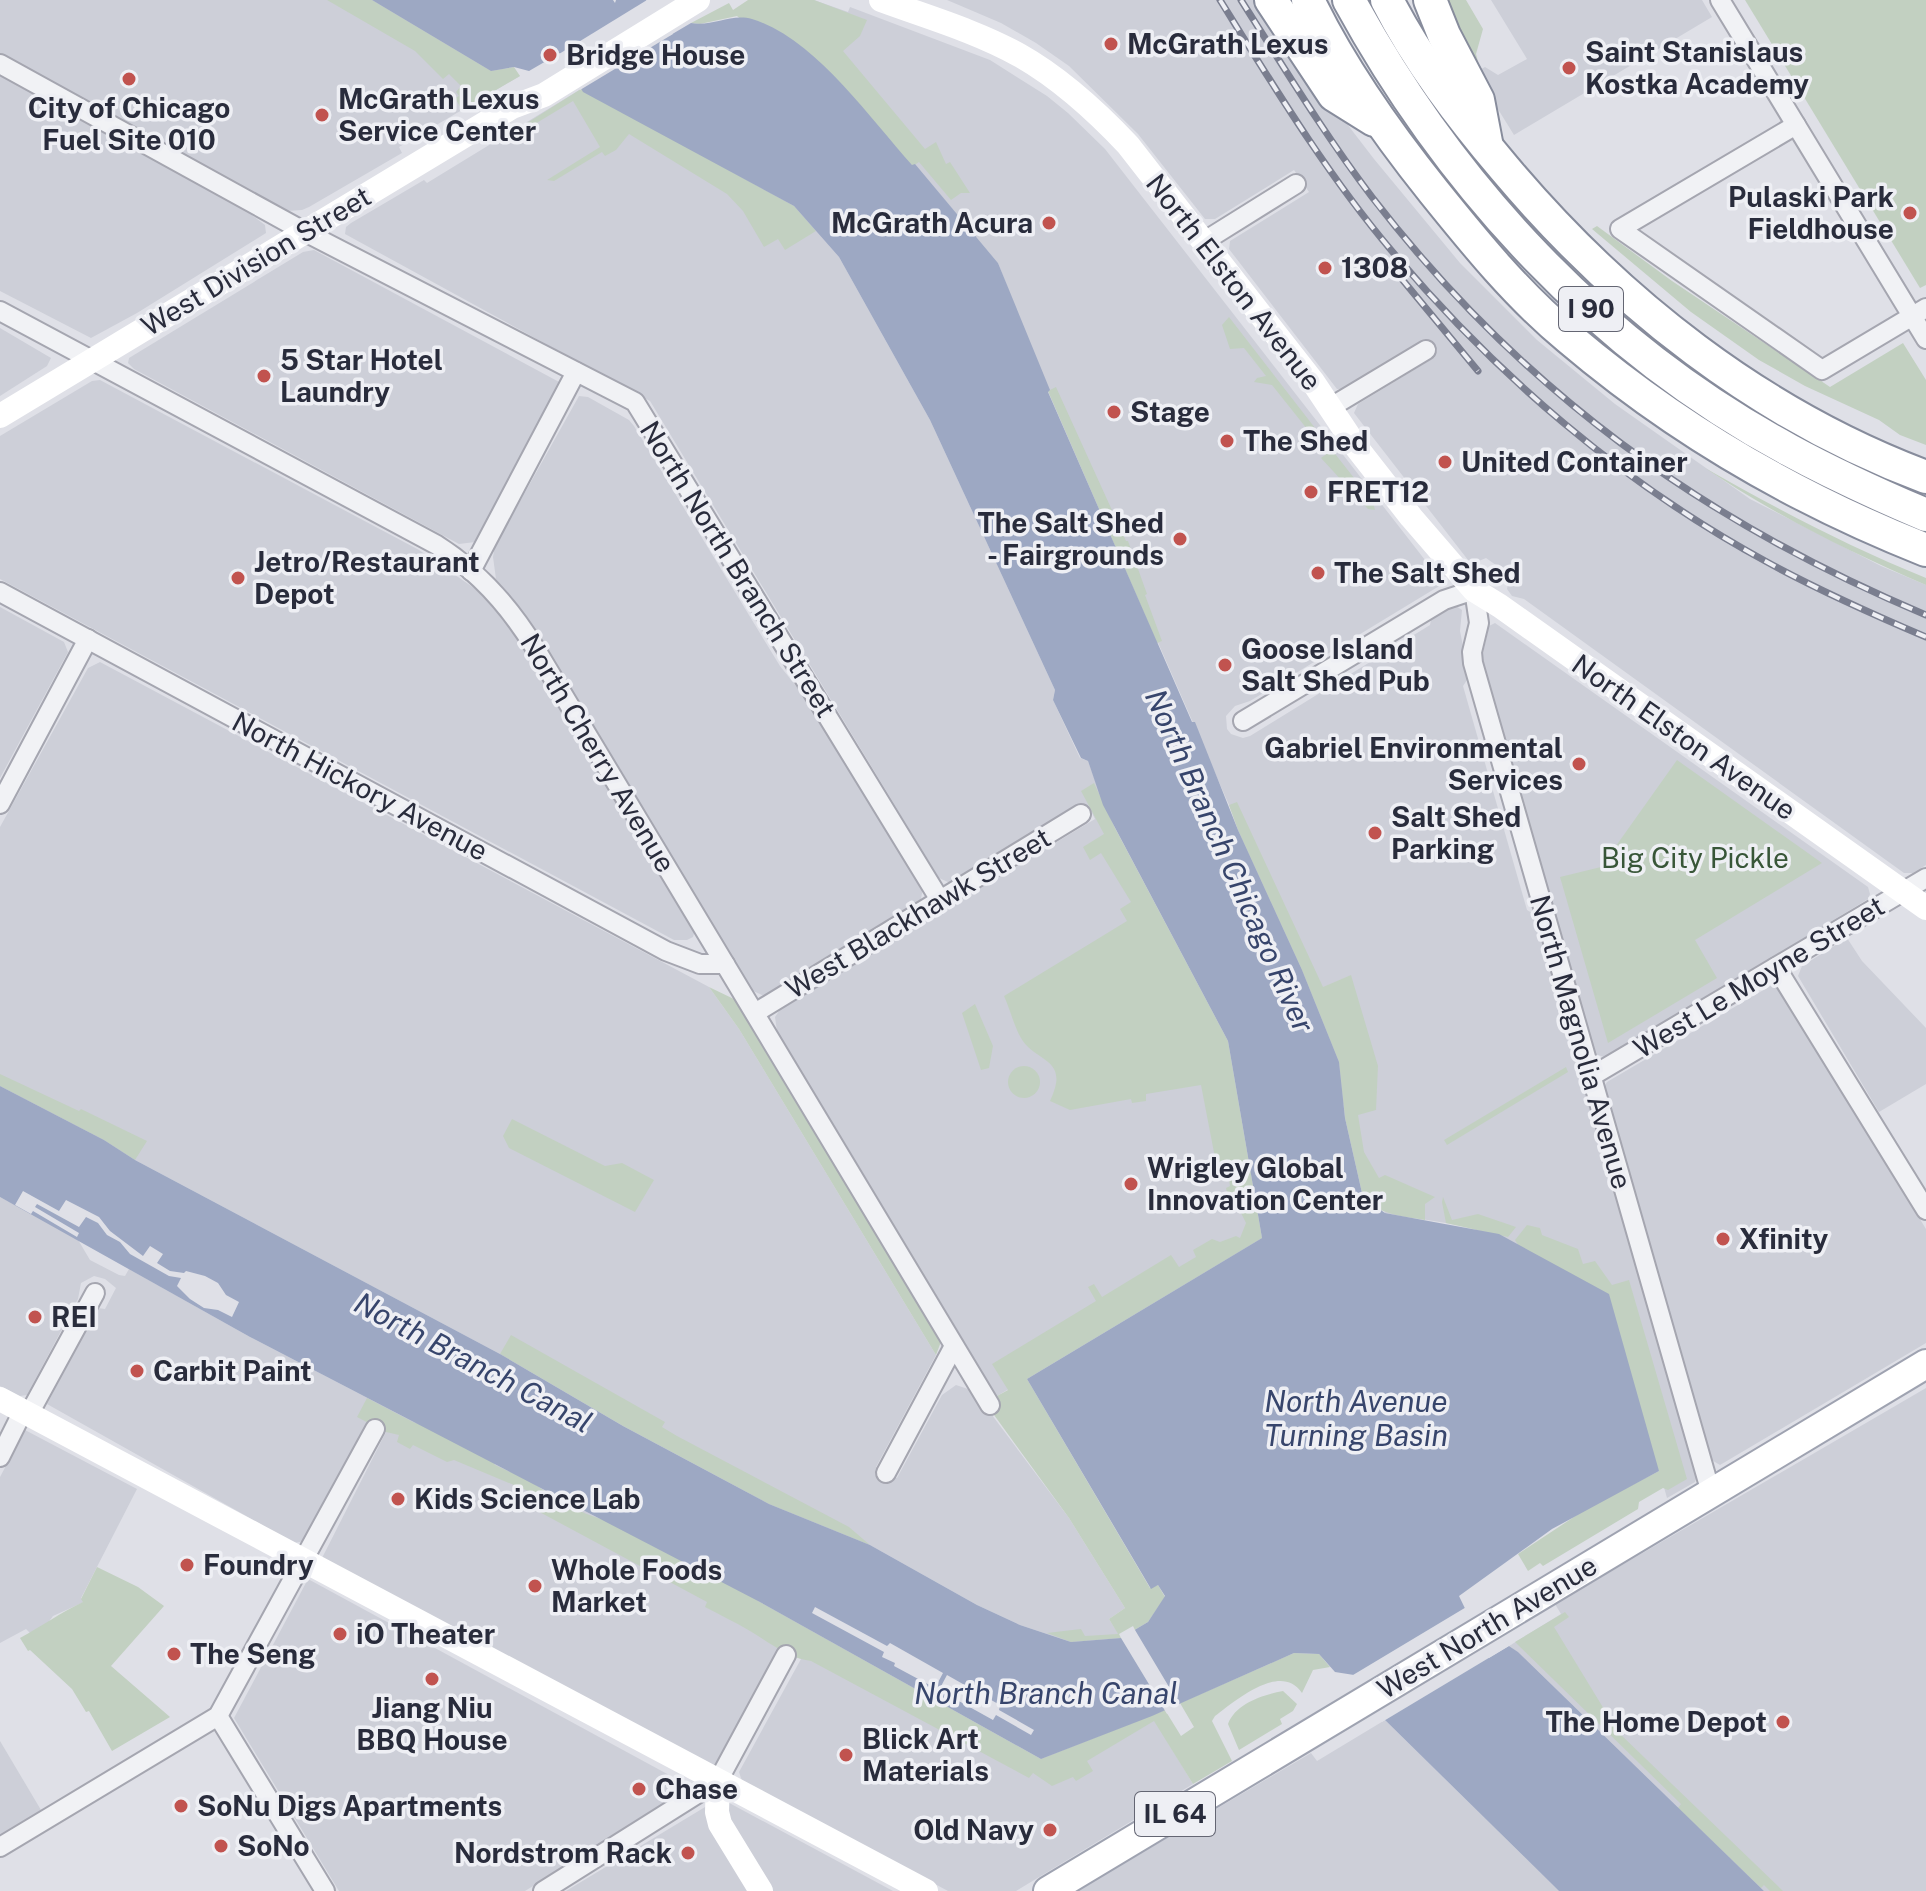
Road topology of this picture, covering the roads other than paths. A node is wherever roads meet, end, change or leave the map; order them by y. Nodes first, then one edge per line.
1 (698, 0) edge
2 (881, 0) edge
3 (1271, 0) edge
4 (1308, 0) edge
5 (1349, 0) edge
6 (1387, 0) edge
7 (1430, 0) edge
8 (1720, 0) edge
9 (911, 6) edge
10 (666, 10) edge
11 (0, 64) edge
12 (1383, 125) junction
13 (1796, 125) junction
14 (1488, 149) junction
15 (1296, 184) dead end
16 (305, 232) junction
17 (1203, 242) junction
18 (0, 311) edge
19 (1919, 312) edge
20 (1926, 339) edge
21 (1426, 350) dead end
22 (93, 360) junction
23 (576, 372) junction
24 (1331, 407) junction
25 (0, 416) edge
26 (1926, 477) edge
27 (1926, 515) edge
28 (1926, 550) edge
29 (471, 571) junction
30 (1474, 590) junction
31 (0, 592) edge
32 (88, 639) junction
33 (1243, 721) dead end
34 (0, 804) edge
35 (1081, 814) dead end
36 (1926, 878) edge
37 (1903, 891) junction
38 (940, 900) junction
39 (1926, 908) edge
40 (725, 964) junction
41 (1776, 967) junction
42 (755, 1013) junction
43 (1592, 1076) junction
44 (1926, 1210) edge
45 (95, 1293) dead end
46 (954, 1346) junction
47 (1926, 1364) edge
48 (0, 1399) edge
49 (990, 1405) dead end
50 (26, 1413) junction
51 (375, 1429) dead end
52 (0, 1457) edge
53 (886, 1473) dead end
54 (1711, 1493) junction
55 (304, 1560) junction
56 (786, 1655) dead end
57 (218, 1716) junction
58 (718, 1781) junction
59 (0, 1847) edge
60 (316, 1888) edge
61 (543, 1891) edge
62 (761, 1891) edge
63 (926, 1891) edge
64 (1048, 1891) edge

1 - 10 main road, West Division Street
2 - 9 main road, North Elston Avenue
3 - 12 highway
4 - 12 highway, I 90
5 - 27 highway, I 90
6 - 14 highway, I 90
7 - 14 highway
8 - 13 street
9 - 17 main road, North Elston Avenue
10 - 16 main road, West Division Street
11 - 16 street, North North Branch Street
12 - 28 highway, I 90
13 - 19 street
13 - 19 street
14 - 26 highway, I 90
15 - 17 street
16 - 22 main road, West Division Street
16 - 23 street, North North Branch Street
17 - 24 main road, North Elston Avenue
18 - 22 street, North Cherry Avenue
19 - 20 street
21 - 24 street
22 - 25 main road, West Division Street
22 - 29 street, North Cherry Avenue
23 - 29 street
23 - 38 street, North North Branch Street
24 - 30 main road, North Elston Avenue
29 - 40 street, North Cherry Avenue
30 - 33 street
30 - 37 main road, North Elston Avenue
30 - 43 street, North Magnolia Avenue
31 - 32 street, North Hickory Avenue
32 - 34 street
32 - 40 street, North Hickory Avenue
35 - 38 street, West Blackhawk Street
36 - 37 street, West Le Moyne Street
37 - 39 main road, North Elston Avenue
37 - 41 street, West Le Moyne Street
38 - 42 street, West Blackhawk Street
40 - 42 street, North Cherry Avenue
41 - 43 street, West Le Moyne Street
41 - 44 street
42 - 46 street, North Cherry Avenue
43 - 54 street, North Magnolia Avenue
45 - 50 street
46 - 49 street, North Cherry Avenue
46 - 53 street
47 - 54 main road, West North Avenue / IL 64
48 - 50 main road
50 - 52 street
50 - 55 main road
51 - 55 street
54 - 64 main road, West North Avenue / IL 64
55 - 57 street
55 - 58 main road
56 - 58 street
57 - 59 street
57 - 60 street
58 - 61 street
58 - 62 main road
58 - 63 main road

